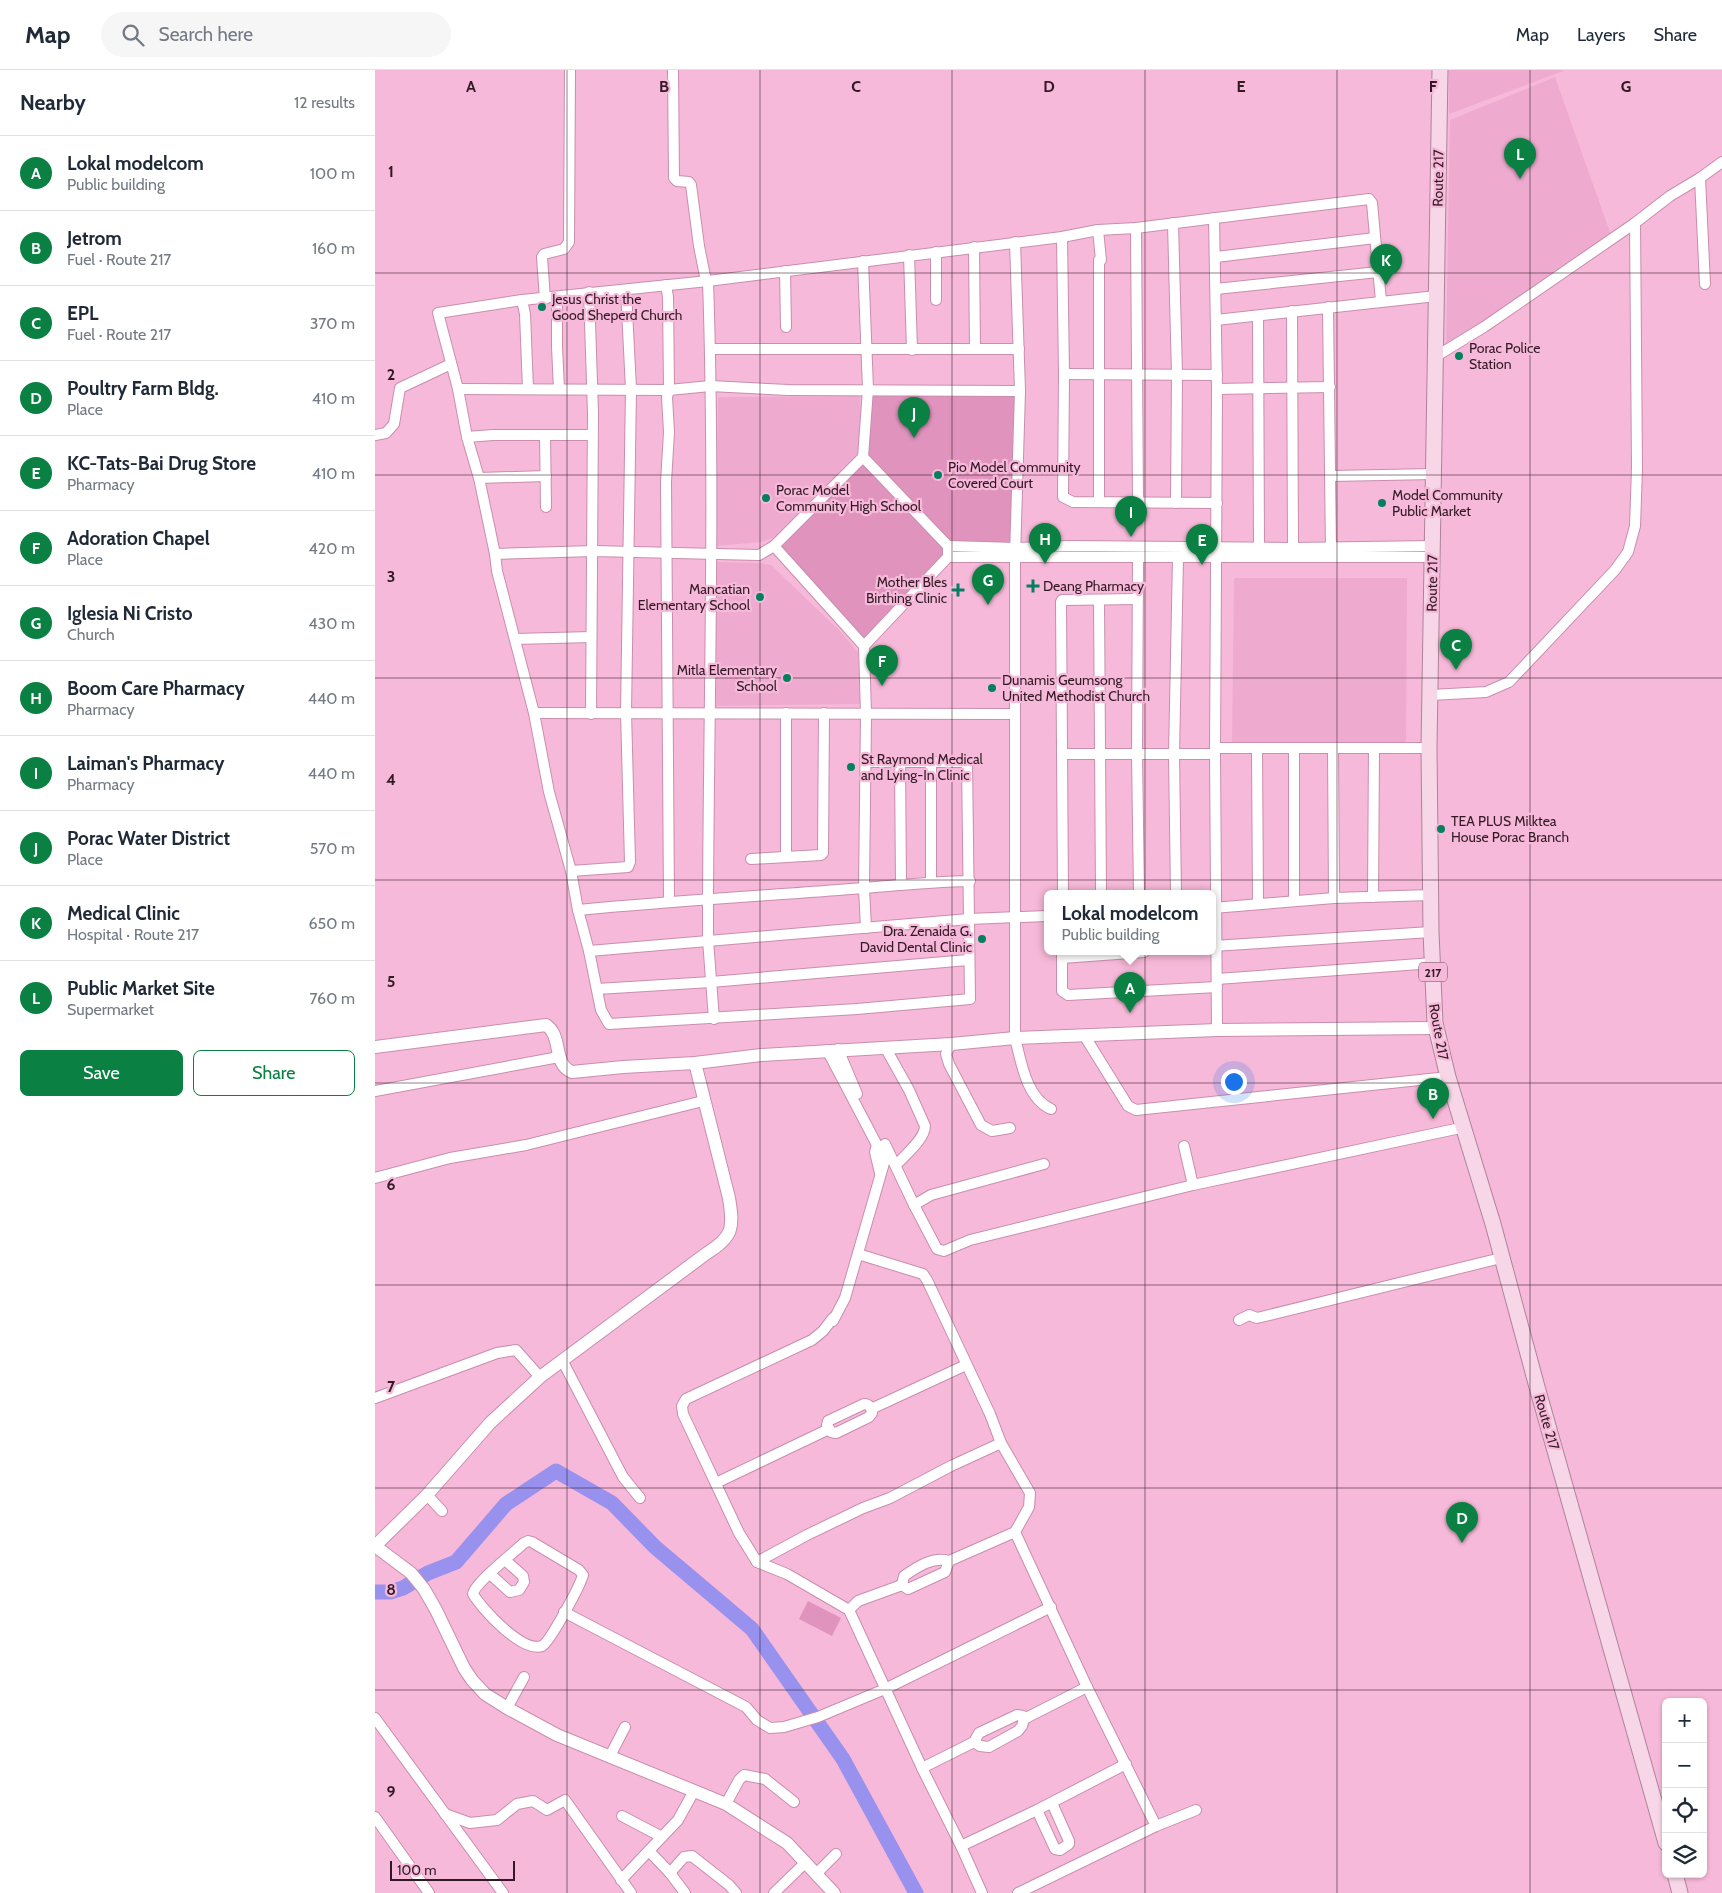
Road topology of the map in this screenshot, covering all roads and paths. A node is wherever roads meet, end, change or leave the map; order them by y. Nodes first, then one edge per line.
1 (570, 70) edge
2 (673, 70) edge
3 (1440, 70) edge
4 (1722, 162) edge
5 (1700, 178) junction
6 (1214, 218) junction
7 (1173, 223) junction
8 (1635, 224) junction
9 (1136, 228) junction
10 (1098, 230) junction
11 (1062, 237) junction
12 (1375, 238) junction
13 (1015, 242) junction
14 (974, 247) junction
15 (936, 252) junction
16 (909, 255) junction
17 (1216, 257) junction
18 (863, 261) junction
19 (785, 272) junction
20 (1378, 272) junction
21 (707, 281) junction
22 (1705, 284) dead end
23 (666, 285) junction
24 (1216, 289) junction
25 (626, 290) junction
26 (589, 292) junction
27 (1436, 296) junction
28 (557, 297) junction
29 (545, 299) junction
30 (523, 300) junction
31 (936, 300) dead end
32 (1381, 301) junction
33 (1327, 307) junction
34 (1292, 311) junction
35 (1258, 316) junction
36 (1216, 320) junction
37 (786, 327) dead end
38 (865, 348) junction
39 (711, 349) junction
40 (1019, 349) junction
41 (912, 350) junction
42 (975, 350) junction
43 (1435, 357) junction
44 (451, 364) junction
45 (1099, 373) junction
46 (1064, 374) junction
47 (1138, 374) junction
48 (1177, 374) junction
49 (1217, 375) junction
50 (710, 386) junction
51 (1330, 387) junction
52 (1258, 388) junction
53 (1293, 388) junction
54 (458, 389) junction
55 (528, 389) junction
56 (559, 389) junction
57 (593, 389) junction
58 (631, 389) junction
59 (868, 389) junction
60 (1217, 389) junction
61 (669, 390) junction
62 (1020, 390) junction
63 (375, 435) edge
64 (545, 435) junction
65 (592, 435) junction
66 (467, 437) junction
67 (863, 457) junction
68 (1433, 474) junction
69 (546, 476) junction
70 (1331, 476) junction
71 (479, 478) junction
72 (1099, 502) junction
73 (1138, 502) junction
74 (1176, 503) junction
75 (1217, 503) junction
76 (546, 506) dead end
77 (773, 546) junction
78 (948, 546) junction
79 (1259, 547) junction
80 (1293, 548) junction
81 (593, 551) junction
82 (1015, 552) junction
83 (1331, 552) junction
84 (1433, 552) junction
85 (629, 553) junction
86 (1217, 553) junction
87 (495, 554) junction
88 (667, 554) junction
89 (711, 554) junction
90 (948, 557) junction
91 (1138, 557) junction
92 (1178, 558) junction
93 (1138, 599) junction
94 (1099, 600) junction
95 (591, 637) junction
96 (515, 639) junction
97 (864, 646) junction
98 (1431, 695) junction
99 (627, 712) junction
100 (534, 713) junction
101 (709, 713) junction
102 (786, 713) junction
103 (591, 714) junction
104 (667, 714) junction
105 (824, 714) junction
106 (1014, 714) junction
107 (866, 715) junction
108 (1294, 748) junction
109 (1333, 748) junction
110 (1374, 748) junction
111 (1429, 748) junction
112 (1257, 749) junction
113 (1215, 751) junction
114 (1062, 754) junction
115 (1099, 754) junction
116 (1137, 754) junction
117 (1174, 754) junction
118 (899, 761) junction
119 (931, 761) junction
120 (866, 762) junction
121 (786, 857) junction
122 (751, 859) dead end
123 (571, 871) junction
124 (970, 881) junction
125 (931, 882) junction
126 (901, 885) junction
127 (864, 888) junction
128 (1063, 890) edge
129 (1101, 890) edge
130 (1139, 890) edge
131 (1176, 890) edge
132 (1214, 890) edge
133 (1431, 895) junction
134 (1373, 897) junction
135 (1334, 898) junction
136 (708, 900) junction
137 (669, 901) junction
138 (1294, 901) junction
139 (1258, 904) junction
140 (1216, 908) edge
141 (578, 910) junction
142 (1044, 916) edge
143 (1015, 917) junction
144 (969, 919) junction
145 (867, 928) junction
146 (1431, 932) junction
147 (708, 940) junction
148 (1216, 946) edge
149 (589, 951) junction
150 (1062, 955) edge
151 (1215, 955) edge
152 (968, 960) junction
153 (1433, 963) junction
154 (711, 982) junction
155 (1217, 983) junction
156 (597, 989) junction
157 (714, 1019) junction
158 (1436, 1028) junction
159 (1217, 1030) junction
160 (1084, 1035) junction
161 (1015, 1038) junction
162 (951, 1044) junction
163 (375, 1047) edge
164 (885, 1047) junction
165 (832, 1050) junction
166 (559, 1057) junction
167 (695, 1062) junction
168 (1448, 1077) junction
169 (375, 1091) edge
170 (703, 1101) junction
171 (1051, 1108) dead end
172 (1465, 1127) junction
173 (1010, 1128) dead end
174 (1184, 1146) dead end
175 (1044, 1164) dead end
176 (896, 1165) junction
177 (375, 1178) edge
178 (1193, 1185) junction
179 (914, 1205) junction
180 (858, 1254) junction
181 (1501, 1258) junction
182 (1239, 1320) dead end
183 (563, 1360) junction
184 (966, 1365) junction
185 (539, 1377) junction
186 (375, 1398) edge
187 (871, 1409) junction
188 (829, 1429) junction
189 (1001, 1444) junction
190 (716, 1484) junction
191 (427, 1495) junction
192 (640, 1498) dead end
193 (442, 1511) dead end
194 (1015, 1532) junction
195 (505, 1560) junction
196 (949, 1561) junction
197 (757, 1562) junction
198 (490, 1574) junction
199 (902, 1584) junction
200 (1051, 1607) junction
201 (849, 1610) junction
202 (564, 1612) junction
203 (524, 1677) dead end
204 (1087, 1687) junction
205 (885, 1689) junction
206 (507, 1708) junction
207 (375, 1718) edge
208 (1024, 1719) junction
209 (625, 1727) dead end
210 (974, 1742) junction
211 (610, 1756) junction
212 (1126, 1764) junction
213 (922, 1768) junction
214 (694, 1791) junction
215 (793, 1802) dead end
216 (1052, 1803) junction
217 (726, 1804) junction
218 (1037, 1810) junction
219 (1197, 1810) dead end
220 (445, 1814) junction
221 (621, 1816) dead end
222 (375, 1817) edge
223 (1156, 1826) junction
224 (1663, 1833) edge
225 (662, 1837) junction
226 (961, 1846) junction
227 (649, 1851) junction
228 (836, 1854) dead end
229 (806, 1862) junction
230 (670, 1873) junction
231 (817, 1873) junction
232 (1676, 1878) edge
233 (621, 1880) junction
234 (429, 1893) edge
235 (503, 1893) edge
236 (631, 1893) edge
237 (685, 1893) edge
238 (735, 1893) edge
239 (774, 1893) edge
240 (834, 1893) edge
241 (982, 1893) edge
242 (1018, 1893) edge
243 (1680, 1893) edge

1 - 29 street
2 - 21 street
3 - 27 main road, Route 217 / 217
4 - 5 street
5 - 8 street
5 - 22 street
6 - 7 street
6 - 12 street
6 - 17 street
7 - 9 street
7 - 48 street
8 - 43 street
8 - 98 street
9 - 10 street
9 - 47 street
10 - 11 street
10 - 45 street
11 - 13 street
11 - 46 street
12 - 17 street
12 - 20 street
13 - 14 street
13 - 40 street
14 - 15 street
14 - 42 street
15 - 16 street
15 - 31 street
16 - 18 street
16 - 41 street
17 - 24 street
18 - 19 street
18 - 38 street
19 - 21 street
19 - 37 street
20 - 24 street
20 - 32 street
21 - 23 street
21 - 39 street
23 - 25 street
23 - 61 street
24 - 36 street
25 - 26 street
25 - 58 street
26 - 28 street
26 - 57 street
27 - 32 street
27 - 43 main road, Route 217 / 217
28 - 29 street
28 - 56 street
29 - 30 street
30 - 44 street
30 - 55 street
32 - 33 street
33 - 34 street
33 - 51 street
34 - 35 street
34 - 53 street
35 - 36 street
35 - 52 street
36 - 49 street
38 - 39 street
38 - 41 street
38 - 59 street
39 - 50 street
40 - 42 street
40 - 62 street
41 - 42 street
43 - 68 main road, Route 217 / 217
44 - 54 street
44 - 63 street
45 - 46 street
45 - 47 street
45 - 72 street
46 - 72 street
47 - 48 street
47 - 73 street
48 - 49 street
48 - 74 street
49 - 60 street
50 - 59 street
50 - 61 street
50 - 89 street
51 - 53 street
51 - 70 street
52 - 53 street
52 - 60 street
52 - 79 street
53 - 80 street
54 - 55 street
54 - 66 street
55 - 56 street
56 - 57 street
57 - 58 street
57 - 65 street
58 - 61 street
58 - 85 street
59 - 62 street
59 - 67 street
60 - 75 street
61 - 88 street
62 - 82 street
64 - 65 street
64 - 66 street
64 - 69 street
65 - 81 street
66 - 71 street
67 - 77 street
67 - 78 street
68 - 70 street
68 - 84 main road, Route 217 / 217
69 - 71 street
69 - 76 street
70 - 83 street
71 - 87 street
72 - 73 street
73 - 74 street
74 - 75 street
75 - 86 street
77 - 89 street
77 - 97 street
78 - 82 street
78 - 90 street
79 - 80 street
79 - 86 street
80 - 83 street
81 - 85 street
81 - 87 street
81 - 95 street
82 - 86 street
82 - 90 street
82 - 91 street
82 - 106 street
83 - 84 street
83 - 86 street
84 - 98 main road, Route 217 / 217
85 - 88 street
85 - 99 street
86 - 92 street
86 - 113 street
87 - 96 street
88 - 89 street
88 - 104 street
89 - 101 street
90 - 97 street
91 - 92 street
91 - 93 street
92 - 117 street
93 - 94 street
93 - 116 street
94 - 114 street
94 - 115 street
95 - 96 street
95 - 103 street
96 - 100 street
97 - 107 street
98 - 111 main road, Route 217 / 217
99 - 103 street
99 - 104 street
99 - 123 street
100 - 103 street
100 - 123 street
101 - 102 street
101 - 104 street
101 - 136 street
102 - 105 street
102 - 121 street
104 - 137 street
105 - 107 street
105 - 121 street
106 - 107 street
106 - 143 street
107 - 120 street
108 - 109 street
108 - 112 street
108 - 138 street
109 - 110 street
109 - 135 street
110 - 111 street
110 - 134 street
111 - 133 main road, Route 217 / 217
112 - 113 street
112 - 139 street
113 - 117 street
113 - 132 street
114 - 115 street
114 - 128 street
115 - 116 street
115 - 129 street
116 - 117 street
116 - 130 street
117 - 131 street
118 - 119 street
118 - 120 street
118 - 126 street
119 - 124 street
119 - 125 street
120 - 127 street
121 - 122 street
123 - 141 street
124 - 125 street
124 - 144 street
125 - 126 street
126 - 127 street
127 - 136 street
127 - 145 street
133 - 134 street
133 - 146 main road, Route 217 / 217
134 - 135 street
135 - 138 street
136 - 137 street
136 - 147 street
137 - 141 street
138 - 139 street
139 - 140 street
141 - 149 street
142 - 143 street
143 - 144 street
143 - 161 street
144 - 145 street
144 - 152 street
145 - 147 street
146 - 148 street
146 - 153 main road, Route 217 / 217
147 - 149 street
147 - 154 street
149 - 156 street
150 - 155 street
151 - 155 street
152 - 154 street
152 - 157 street
153 - 155 street
153 - 158 main road, Route 217 / 217
154 - 156 street
154 - 157 street
155 - 159 street
156 - 157 street
158 - 159 street
158 - 168 main road, Route 217 / 217
159 - 160 street
160 - 161 street
160 - 168 street
161 - 162 street
161 - 171 street
162 - 164 street
162 - 173 street
163 - 166 street
164 - 165 street
164 - 176 street
165 - 167 street
165 - 176 street
165 - 180 street
166 - 167 street
166 - 169 street
167 - 170 street
168 - 172 main road, Route 217 / 217
170 - 177 street
170 - 183 street
172 - 178 street
172 - 181 main road, Route 217 / 217
174 - 178 street
175 - 179 street
176 - 179 street
178 - 179 street
180 - 184 street
180 - 190 street
181 - 182 street
181 - 224 main road, Route 217 / 217
183 - 185 street
183 - 192 street
184 - 187 street
184 - 189 street
185 - 186 street
185 - 191 street
187 - 188 street
187 - 188 street
188 - 190 street
189 - 194 street
189 - 197 street
190 - 197 street
191 - 193 street
191 - 206 street
194 - 196 street
194 - 200 street
195 - 198 street
195 - 198 street
195 - 202 street
196 - 199 street
196 - 199 street
197 - 201 street
198 - 202 street
199 - 201 street
200 - 204 street
200 - 205 street
201 - 205 street
202 - 205 street
203 - 206 street
204 - 208 street
204 - 212 street
205 - 213 street
206 - 211 street
207 - 220 street
208 - 210 street
208 - 210 street
209 - 211 street
210 - 213 street
211 - 214 street
212 - 216 street
212 - 223 street
213 - 226 street
214 - 217 street
214 - 225 street
215 - 217 street
216 - 218 street
216 - 218 street
217 - 229 street
218 - 226 street
219 - 223 street
220 - 233 street
220 - 235 street
221 - 225 street
222 - 234 street
223 - 242 street
225 - 227 street
226 - 241 street
227 - 230 street
227 - 233 street
228 - 231 street
229 - 231 street
229 - 239 street
230 - 237 street
230 - 238 street
231 - 240 street
232 - 243 main road
233 - 236 street

